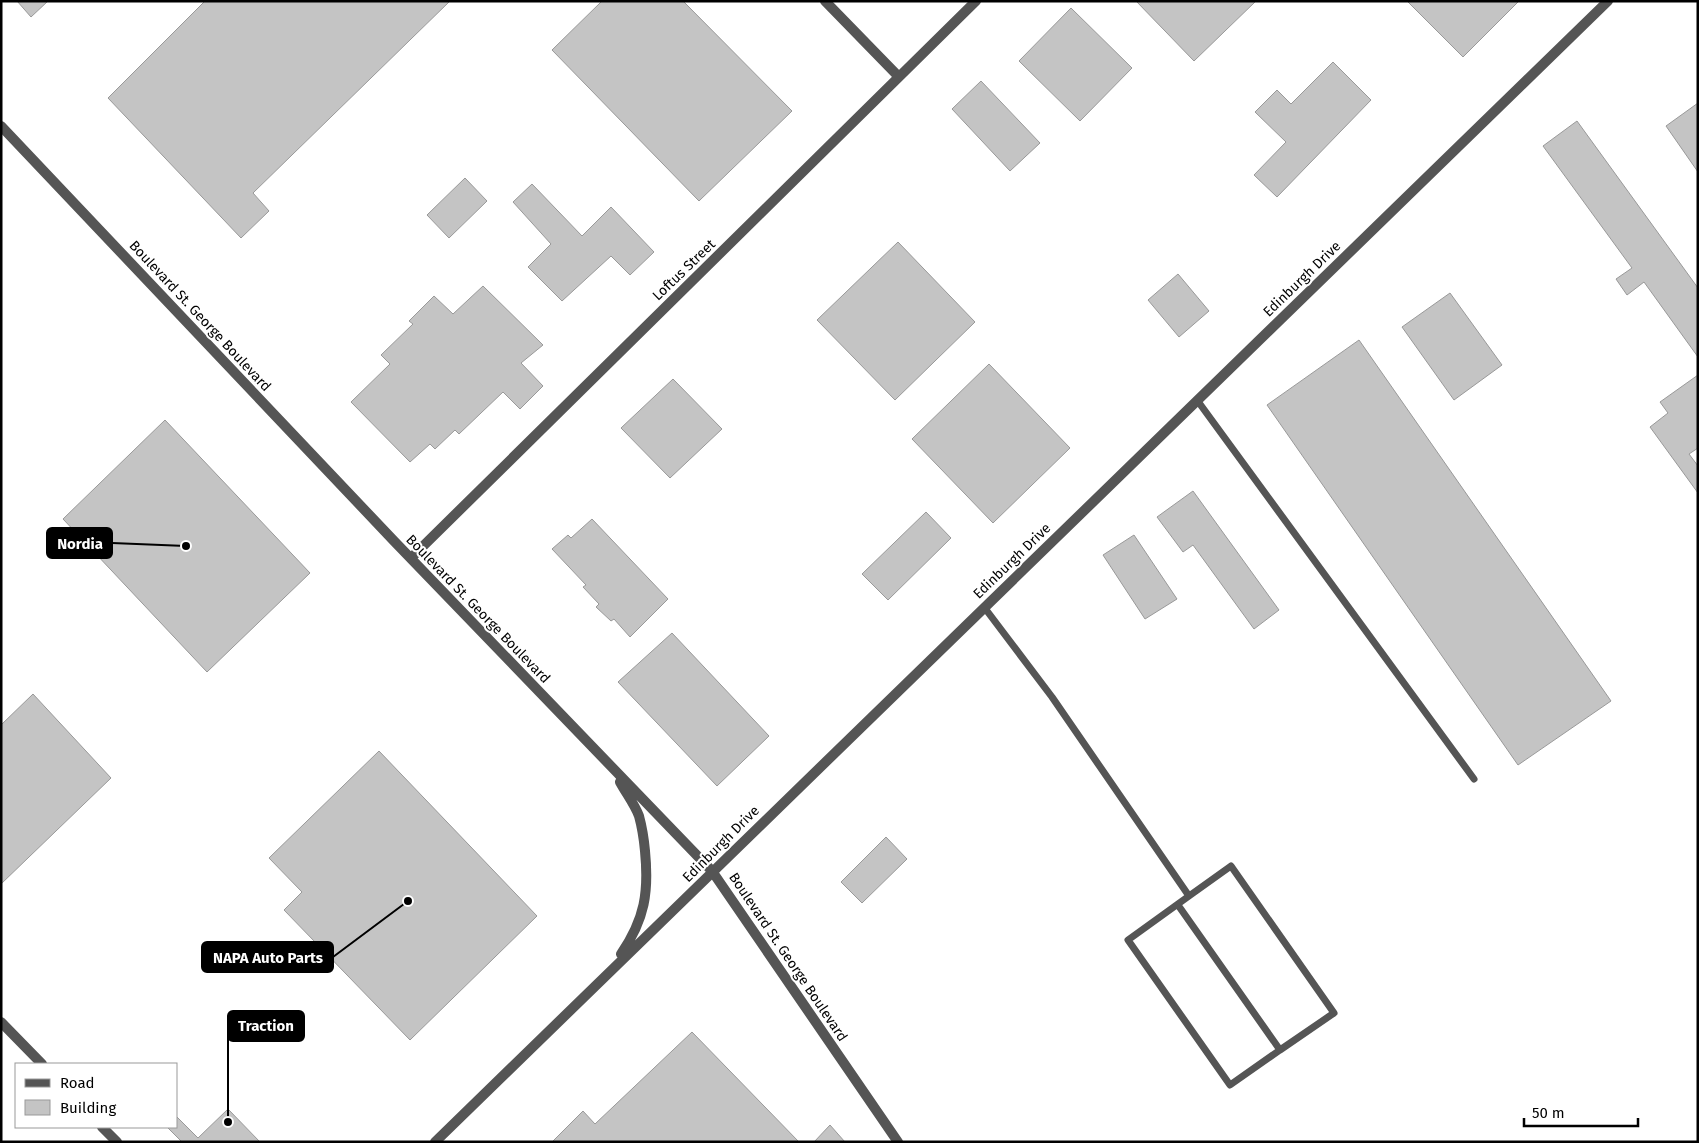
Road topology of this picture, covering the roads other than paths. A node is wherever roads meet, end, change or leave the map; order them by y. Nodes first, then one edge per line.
1 (825, 1) edge
2 (976, 1) edge
3 (1608, 1) edge
4 (899, 77) junction
5 (1, 126) edge
6 (1197, 400) junction
7 (411, 558) junction
8 (984, 607) junction
9 (614, 770) junction
10 (1474, 779) dead end
11 (712, 871) junction
12 (1189, 896) junction
13 (1178, 904) junction
14 (608, 973) junction
15 (1, 1022) edge
16 (1280, 1050) junction
17 (41, 1063) edge
18 (103, 1128) edge
19 (117, 1142) edge
20 (435, 1142) edge
21 (898, 1142) edge

1 - 4 street
2 - 4 street, Loftus Street
3 - 6 street, Edinburgh Drive
4 - 7 street, Loftus Street
5 - 7 street, Boulevard St. George Boulevard
6 - 8 street, Edinburgh Drive
6 - 10 lane
7 - 9 street, Boulevard St. George Boulevard
8 - 11 street, Edinburgh Drive
8 - 12 lane
9 - 11 street, Boulevard St. George Boulevard
9 - 14 street
11 - 14 street, Edinburgh Drive
11 - 21 street, Boulevard St. George Boulevard
12 - 13 lane
12 - 16 lane
13 - 16 lane
13 - 16 lane
14 - 20 street, Edinburgh Drive
15 - 17 street
18 - 19 street

